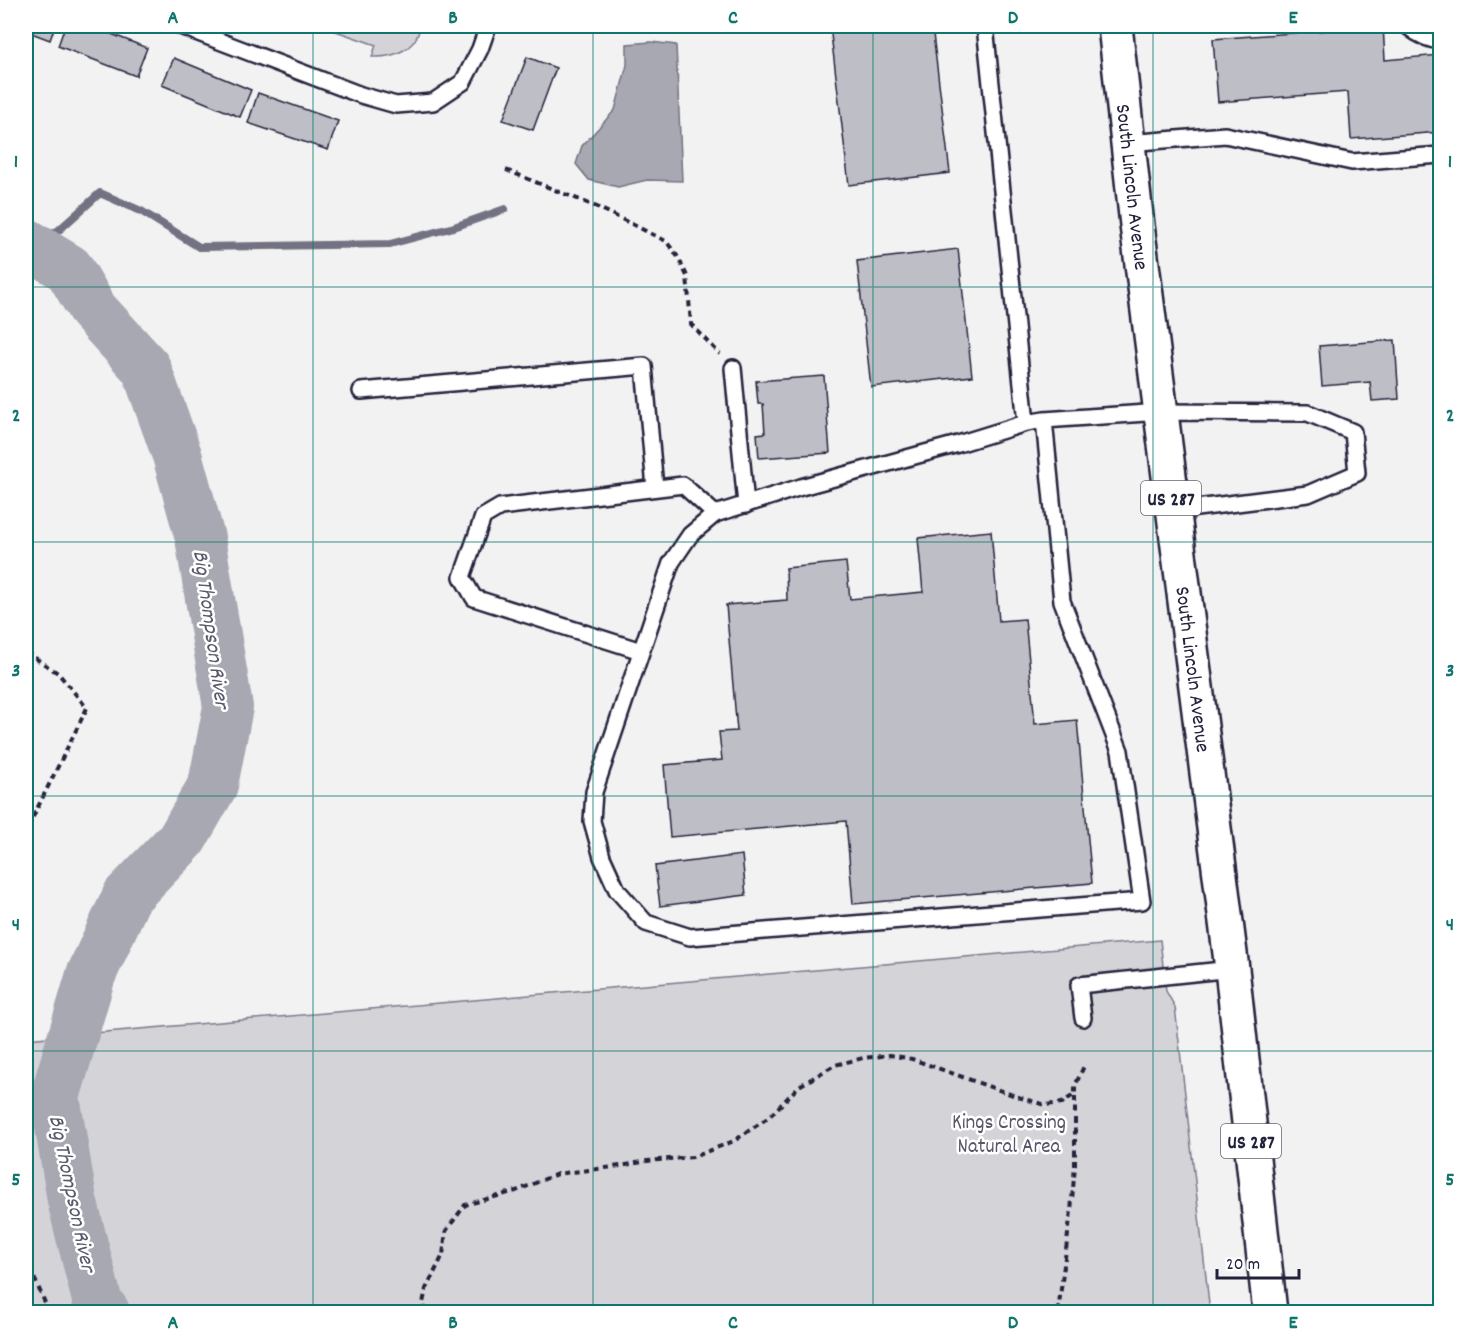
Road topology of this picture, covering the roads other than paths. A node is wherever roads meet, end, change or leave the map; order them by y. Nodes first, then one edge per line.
1 (180, 26) edge
2 (488, 26) edge
3 (985, 26) edge
4 (1115, 26) edge
5 (1407, 26) edge
6 (1440, 41) edge
7 (1128, 143) junction
8 (1440, 154) edge
9 (733, 368) road end
10 (361, 391) dead end
11 (1161, 412) junction
12 (1044, 420) junction
13 (1026, 423) junction
14 (655, 488) junction
15 (746, 504) junction
16 (1173, 511) junction
17 (715, 514) junction
18 (641, 651) junction
19 (1232, 969) junction
20 (1083, 1018) dead end
21 (1270, 1312) edge

1 - 2 lane
3 - 13 lane
4 - 7 highway, South Lincoln Avenue / US 287
5 - 6 lane
7 - 8 lane
7 - 11 highway, South Lincoln Avenue / US 287
9 - 15 lane
10 - 14 lane
11 - 12 lane
11 - 16 highway, South Lincoln Avenue / US 287
11 - 16 lane
12 - 13 lane
12 - 18 lane
13 - 15 lane
14 - 17 lane
14 - 18 lane
15 - 17 lane
16 - 19 highway, South Lincoln Avenue / US 287
17 - 18 lane
19 - 20 lane
19 - 21 highway, South Lincoln Avenue / US 287

